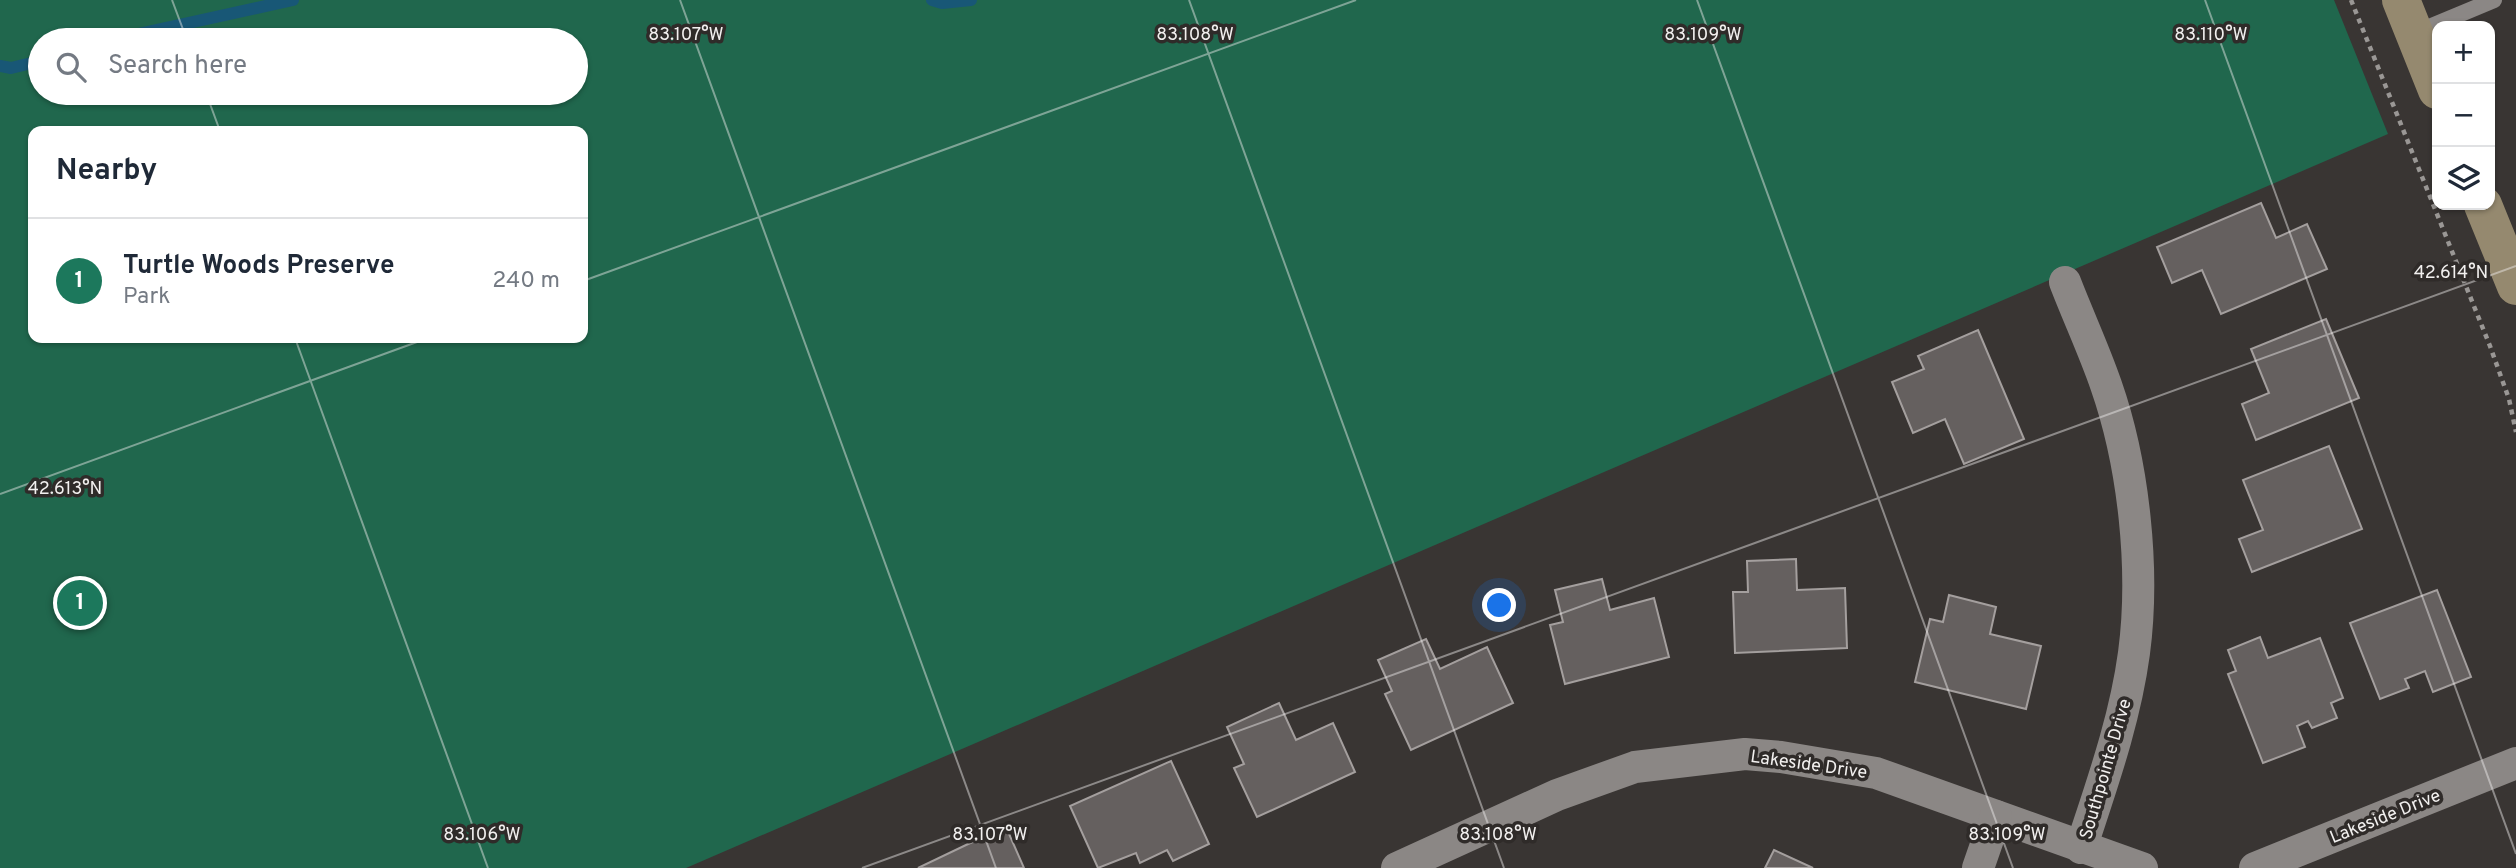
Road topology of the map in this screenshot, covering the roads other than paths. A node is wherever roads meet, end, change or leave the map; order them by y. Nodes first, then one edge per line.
1 (2494, 0) edge
2 (2408, 17) edge
3 (2435, 84) edge
4 (2485, 210) edge
5 (2514, 275) edge
6 (2065, 282) dead end
7 (2516, 763) edge
8 (1996, 816) junction
9 (2081, 848) junction
10 (1397, 868) edge
11 (1978, 868) edge
12 (2142, 868) edge
13 (2255, 868) edge

1 - 2 lane
2 - 3 main road
4 - 5 main road
6 - 9 street, Southpointe Drive
7 - 13 street, Lakeside Drive
8 - 9 street, Lakeside Drive
8 - 10 street, Lakeside Drive
8 - 11 street
9 - 12 street, Lakeside Drive

